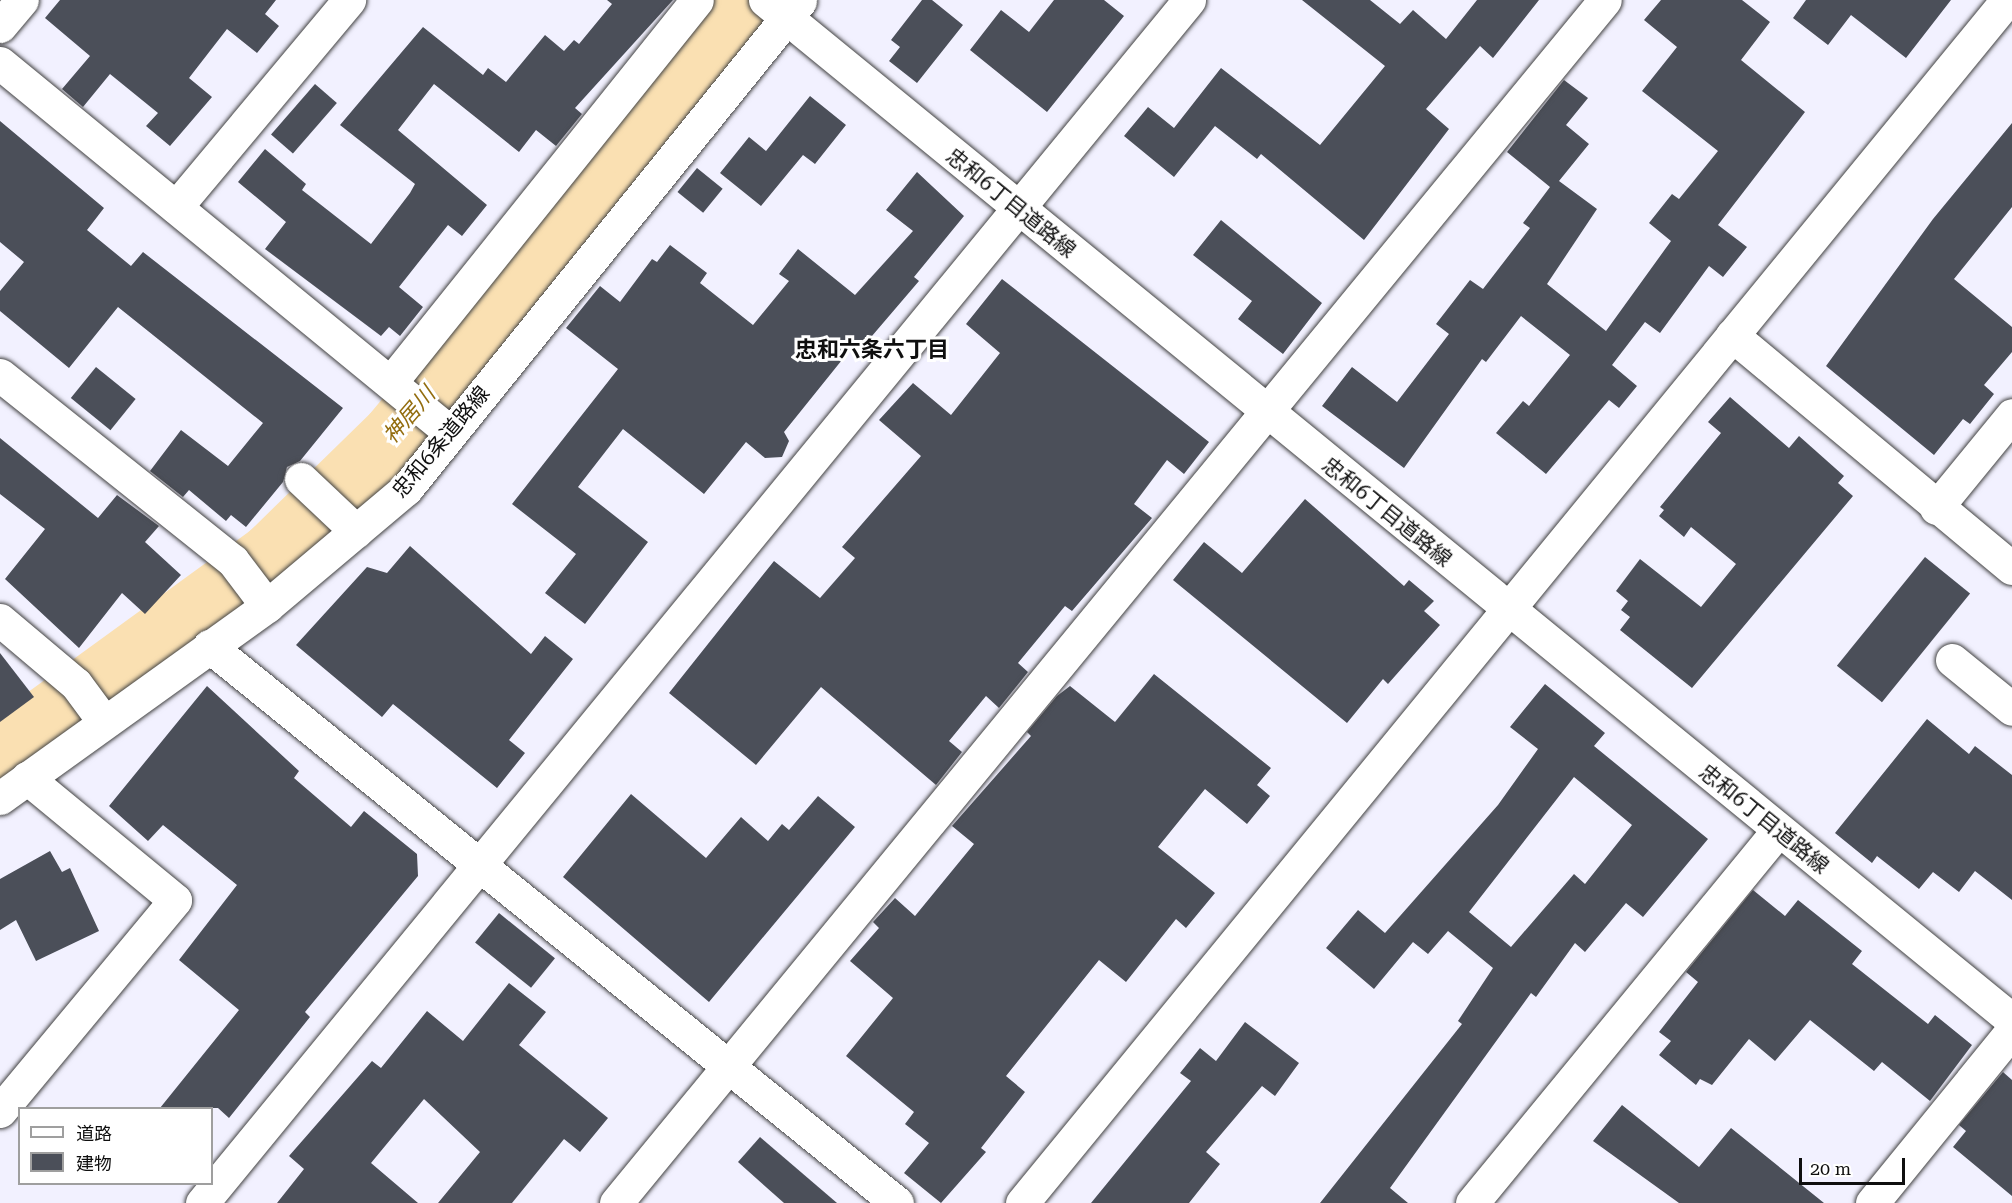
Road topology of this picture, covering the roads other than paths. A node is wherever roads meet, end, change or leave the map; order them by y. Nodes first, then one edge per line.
1 (22, 0) edge
2 (349, 0) edge
3 (697, 0) edge
4 (1189, 0) edge
5 (1605, 0) edge
6 (2007, 0) edge
7 (784, 6) edge
8 (0, 26) edge
9 (0, 63) edge
10 (176, 207) junction
11 (1017, 208) junction
12 (1732, 335) junction
13 (0, 375) edge
14 (398, 387) junction
15 (1267, 413) junction
16 (2012, 415) edge
17 (441, 424) junction
18 (306, 484) dead end
19 (1936, 508) junction
20 (348, 524) junction
21 (2012, 568) edge
22 (261, 599) junction
23 (1506, 609) junction
24 (0, 620) edge
25 (210, 646) junction
26 (1952, 660) dead end
27 (91, 705) junction
28 (2012, 708) edge
29 (27, 778) junction
30 (0, 798) edge
31 (1778, 830) junction
32 (482, 862) junction
33 (2012, 1020) edge
34 (2012, 1031) edge
35 (730, 1064) junction
36 (0, 1111) edge
37 (202, 1203) edge
38 (616, 1203) edge
39 (897, 1203) edge
40 (1022, 1203) edge
41 (1472, 1203) edge
42 (1872, 1203) edge

1 - 8 street
2 - 10 street
3 - 14 street
4 - 11 street
5 - 15 street
6 - 12 street
7 - 11 street, 忠和6丁目道路線
7 - 17 street, 忠和6条道路線
9 - 10 street
10 - 14 street
11 - 15 street, 忠和6丁目道路線
11 - 32 street
12 - 19 street
12 - 23 street
13 - 22 street
14 - 17 street
15 - 23 street, 忠和6丁目道路線
15 - 35 street
16 - 19 street
17 - 20 street, 忠和6条道路線
18 - 20 street
19 - 21 street
20 - 22 street, 忠和6条道路線
22 - 25 street, 忠和6条道路線
23 - 31 street, 忠和6丁目道路線
23 - 40 street
24 - 27 street
25 - 27 street, 忠和6条道路線
25 - 32 street
26 - 28 street
27 - 29 street, 忠和6条道路線
29 - 30 street, 忠和6条道路線
29 - 36 street
31 - 33 street, 忠和6丁目道路線
31 - 41 street
32 - 35 street
32 - 37 street
34 - 42 street
35 - 38 street
35 - 39 street

